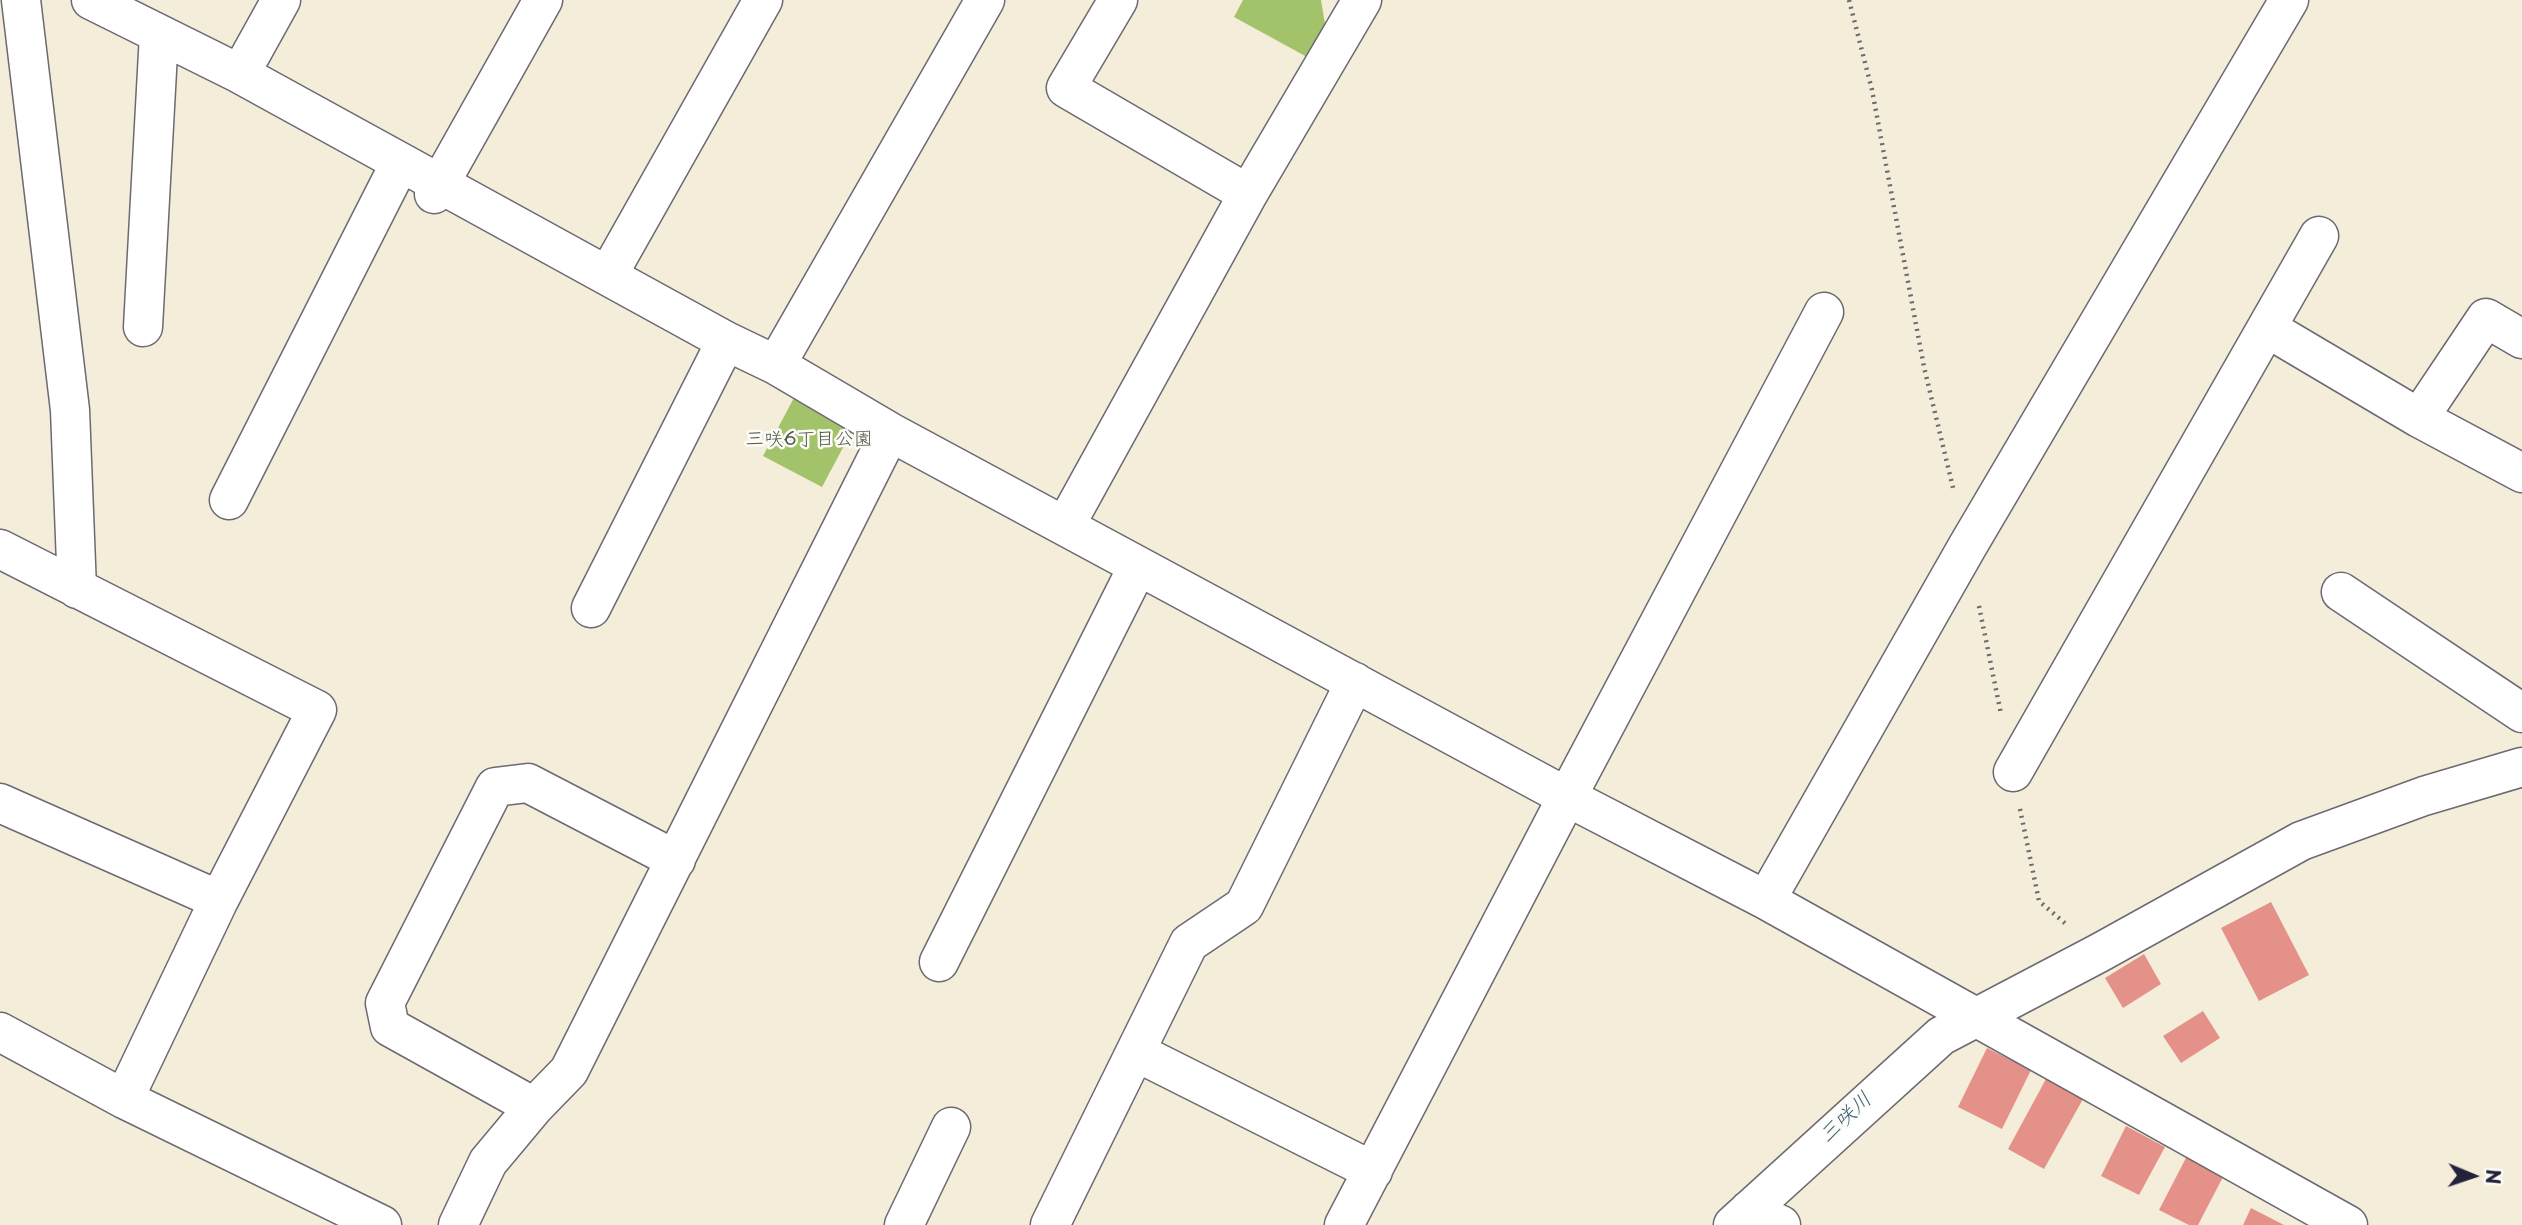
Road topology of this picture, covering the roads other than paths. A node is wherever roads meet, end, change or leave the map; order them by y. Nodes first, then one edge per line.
1 (21, 0) edge
2 (91, 0) edge
3 (281, 0) edge
4 (542, 0) edge
5 (764, 0) edge
6 (1118, 0) edge
7 (1362, 0) edge
8 (2290, 0) edge
9 (970, 5) edge
10 (159, 34) junction
11 (240, 74) junction
12 (400, 163) junction
13 (437, 189) junction
14 (1248, 194) junction
15 (2319, 236) dead end
16 (608, 275) junction
17 (1824, 312) dead end
18 (144, 327) dead end
19 (2267, 328) junction
20 (2522, 339) edge
21 (726, 341) junction
22 (776, 365) junction
23 (2419, 418) junction
24 (890, 432) junction
25 (2522, 473) edge
26 (229, 500) dead end
27 (1065, 526) junction
28 (0, 549) edge
29 (1138, 566) junction
30 (77, 589) junction
31 (2341, 592) dead end
32 (591, 608) dead end
33 (1355, 682) junction
34 (2522, 712) edge
35 (2522, 767) edge
36 (2013, 772) dead end
37 (1566, 797) junction
38 (0, 803) edge
39 (676, 860) junction
40 (219, 900) junction
41 (1766, 900) junction
42 (939, 961) dead end
43 (1976, 1017) junction
44 (0, 1032) edge
45 (1136, 1052) junction
46 (124, 1099) junction
47 (534, 1107) junction
48 (951, 1127) dead end
49 (1373, 1171) junction
50 (1754, 1220) edge
51 (382, 1225) edge
52 (458, 1225) edge
53 (904, 1225) edge
54 (1050, 1225) edge
55 (1344, 1225) edge
56 (2348, 1225) edge

1 - 30 street
2 - 10 street
3 - 11 street
4 - 13 street
5 - 16 street
6 - 14 street
7 - 14 street
8 - 41 street
9 - 22 street
10 - 11 street
10 - 18 street
11 - 12 street
12 - 13 street
12 - 26 street
13 - 16 street
14 - 27 street
15 - 19 street
16 - 21 street
17 - 37 street
19 - 23 street
19 - 36 street
20 - 23 street
21 - 22 street
21 - 32 street
22 - 24 street
23 - 25 street
24 - 27 street
24 - 39 street
27 - 29 street
28 - 30 street
29 - 33 street
29 - 42 street
30 - 40 street
31 - 34 street
33 - 37 street
33 - 45 street
35 - 43 street
37 - 41 street
37 - 49 street
38 - 40 street
39 - 47 street
39 - 47 street
40 - 46 street
41 - 43 street
43 - 50 street
43 - 56 street
44 - 46 street
45 - 49 street
45 - 54 street
46 - 51 street
47 - 52 street
48 - 53 street
49 - 55 street

